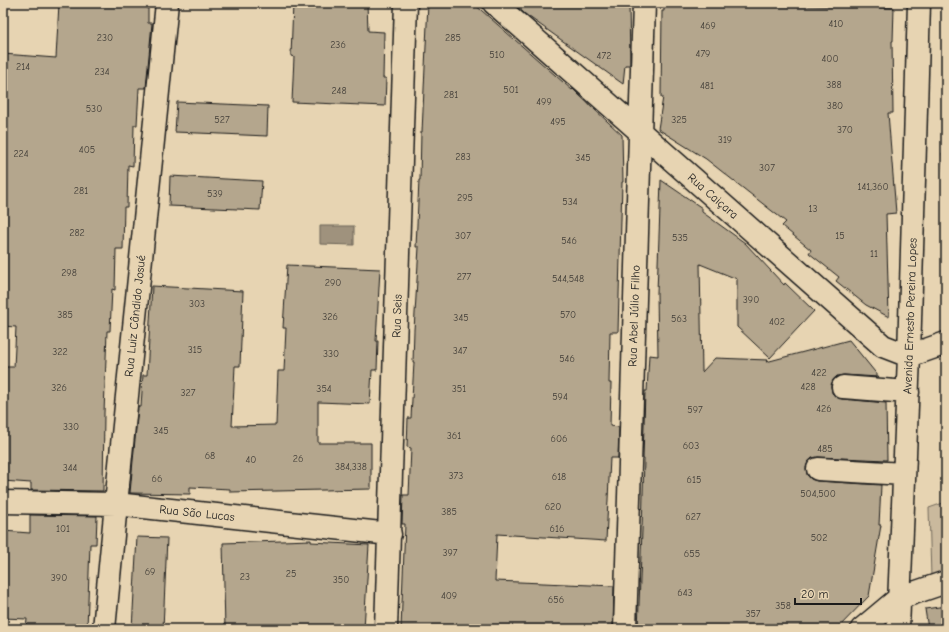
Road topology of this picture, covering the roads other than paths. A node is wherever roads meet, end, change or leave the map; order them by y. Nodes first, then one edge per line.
1 (166, 3) edge
2 (406, 3) edge
3 (494, 3) edge
4 (644, 3) edge
5 (919, 3) edge
6 (639, 131) junction
7 (946, 343) edge
8 (909, 356) junction
9 (843, 387) dead end
10 (908, 392) junction
11 (818, 469) dead end
12 (904, 474) junction
13 (3, 502) edge
14 (116, 504) junction
15 (390, 534) junction
16 (946, 582) edge
17 (899, 598) junction
18 (104, 629) edge
19 (386, 629) edge
20 (625, 629) edge
21 (862, 629) edge
22 (898, 629) edge

1 - 14 street, Rua Luiz Cândido Josué
2 - 15 street, Rua Seis
3 - 6 street, Rua Caiçara
4 - 6 street, Rua Abel Júlio Filho
5 - 8 street, Avenida Ernesto Pereira Lopes
6 - 8 street, Rua Caiçara
6 - 20 street, Rua Abel Júlio Filho
7 - 8 street
8 - 10 street, Avenida Ernesto Pereira Lopes
9 - 10 street
10 - 12 street, Avenida Ernesto Pereira Lopes
11 - 12 street
12 - 17 street, Avenida Ernesto Pereira Lopes
13 - 14 street, Rua São Lucas
14 - 15 street, Rua São Lucas
14 - 18 street, Rua Luiz Cândido Josué
15 - 19 street, Rua Seis
16 - 17 street
17 - 21 street
17 - 22 street, Avenida Ernesto Pereira Lopes

